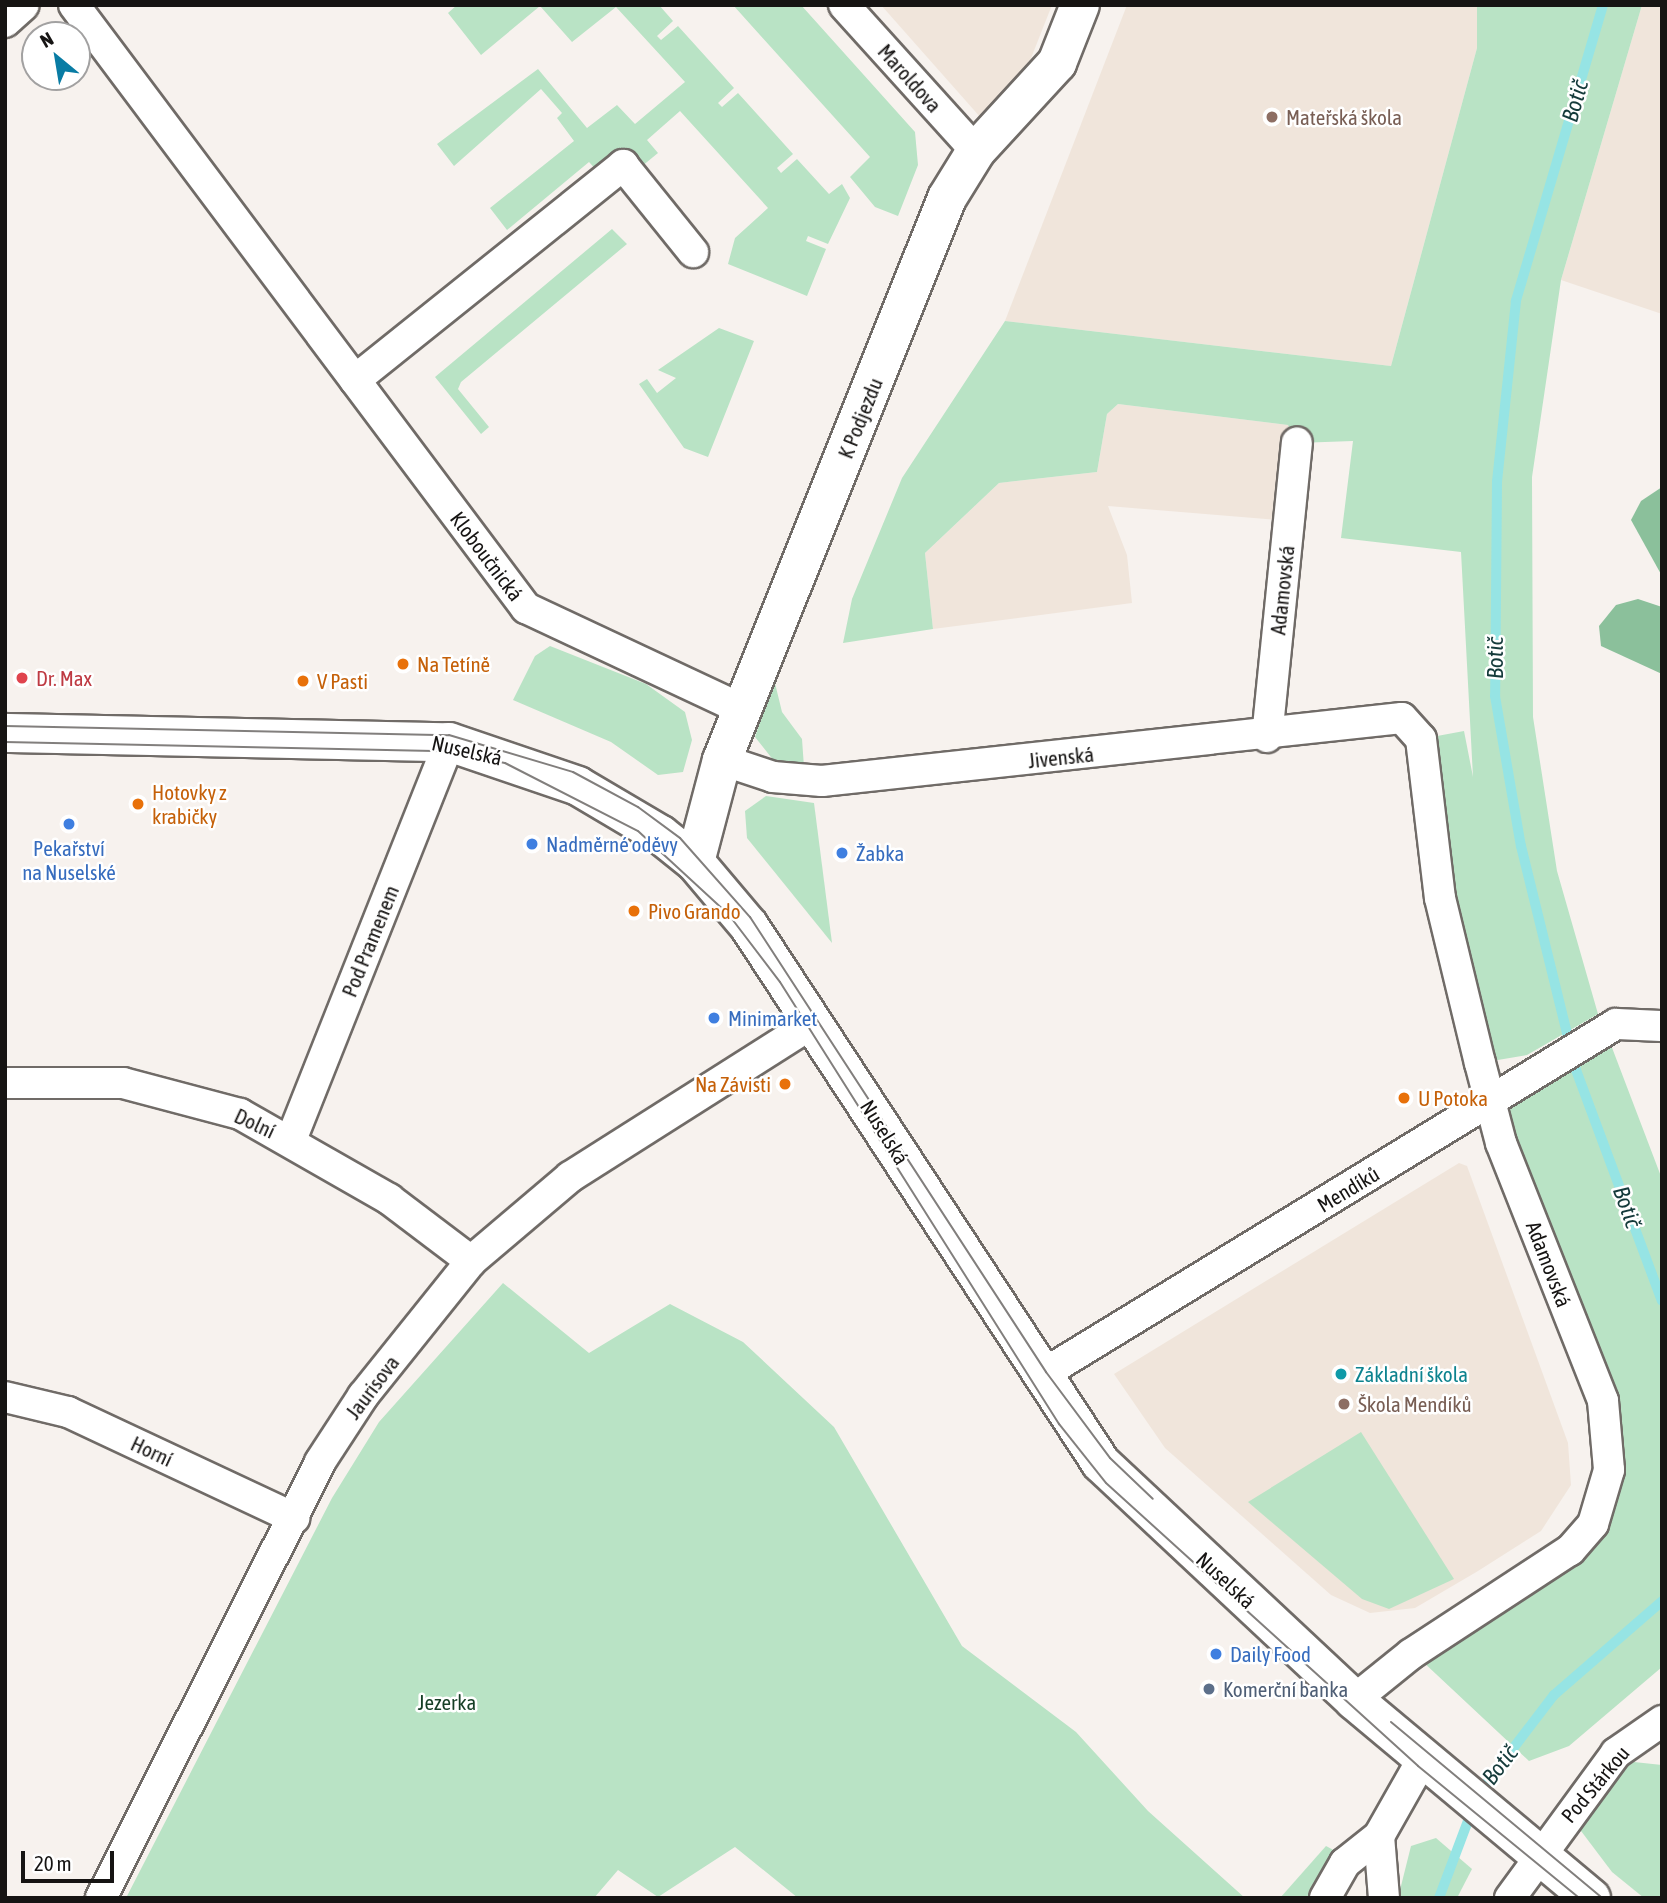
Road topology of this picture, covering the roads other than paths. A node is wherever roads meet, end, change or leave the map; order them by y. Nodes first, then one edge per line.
1 (24, 5) edge
2 (74, 5) edge
3 (844, 5) edge
4 (1080, 5) edge
5 (5, 22) edge
6 (975, 151) junction
7 (693, 252) dead end
8 (355, 380) junction
9 (1297, 443) dead end
10 (742, 709) junction
11 (1402, 718) joint
12 (5, 733) edge
13 (1267, 737) junction
14 (449, 742) junction
15 (722, 760) junction
16 (695, 862) junction
17 (814, 1022) junction
18 (1662, 1026) edge
19 (5, 1083) edge
20 (1490, 1104) junction
21 (291, 1140) junction
22 (471, 1261) junction
23 (1040, 1376) junction
24 (5, 1397) edge
25 (294, 1518) junction
26 (1354, 1700) junction
27 (1662, 1721) edge
28 (1422, 1760) junction
29 (1379, 1836) junction
30 (1537, 1855) junction
31 (101, 1898) edge
32 (1325, 1898) edge
33 (1384, 1898) edge
34 (1510, 1898) edge
35 (1591, 1898) edge

1 - 5 street
2 - 8 street, Kloboučnická
3 - 6 street, Maroldova
4 - 6 street, K Podjezdu
6 - 10 street, K Podjezdu
7 - 8 street
8 - 10 street, Kloboučnická
9 - 13 street, Adamovská
10 - 15 street, K Podjezdu
11 - 13 street, Jivenská
11 - 20 street, Adamovská
12 - 14 street, Nuselská
13 - 15 street, Jivenská
14 - 16 street, Nuselská
14 - 21 street, Pod Pramenem
15 - 16 street, K Podjezdu
16 - 17 street, Nuselská
17 - 22 street, Jaurisova
17 - 23 street, Nuselská
18 - 20 street, Mendíků
19 - 21 street, Dolní
20 - 23 street, Mendíků
20 - 26 street, Adamovská
21 - 22 street, Dolní
22 - 25 street, Jaurisova
23 - 26 street, Nuselská
24 - 25 street, Horní
25 - 31 street, Jaurisova
26 - 28 street, Nuselská
27 - 30 street, Pod Stárkou
28 - 29 street
28 - 30 street, Nuselská
29 - 32 street
29 - 33 street
30 - 34 street, Pod Stárkou
30 - 35 street, Nuselská

